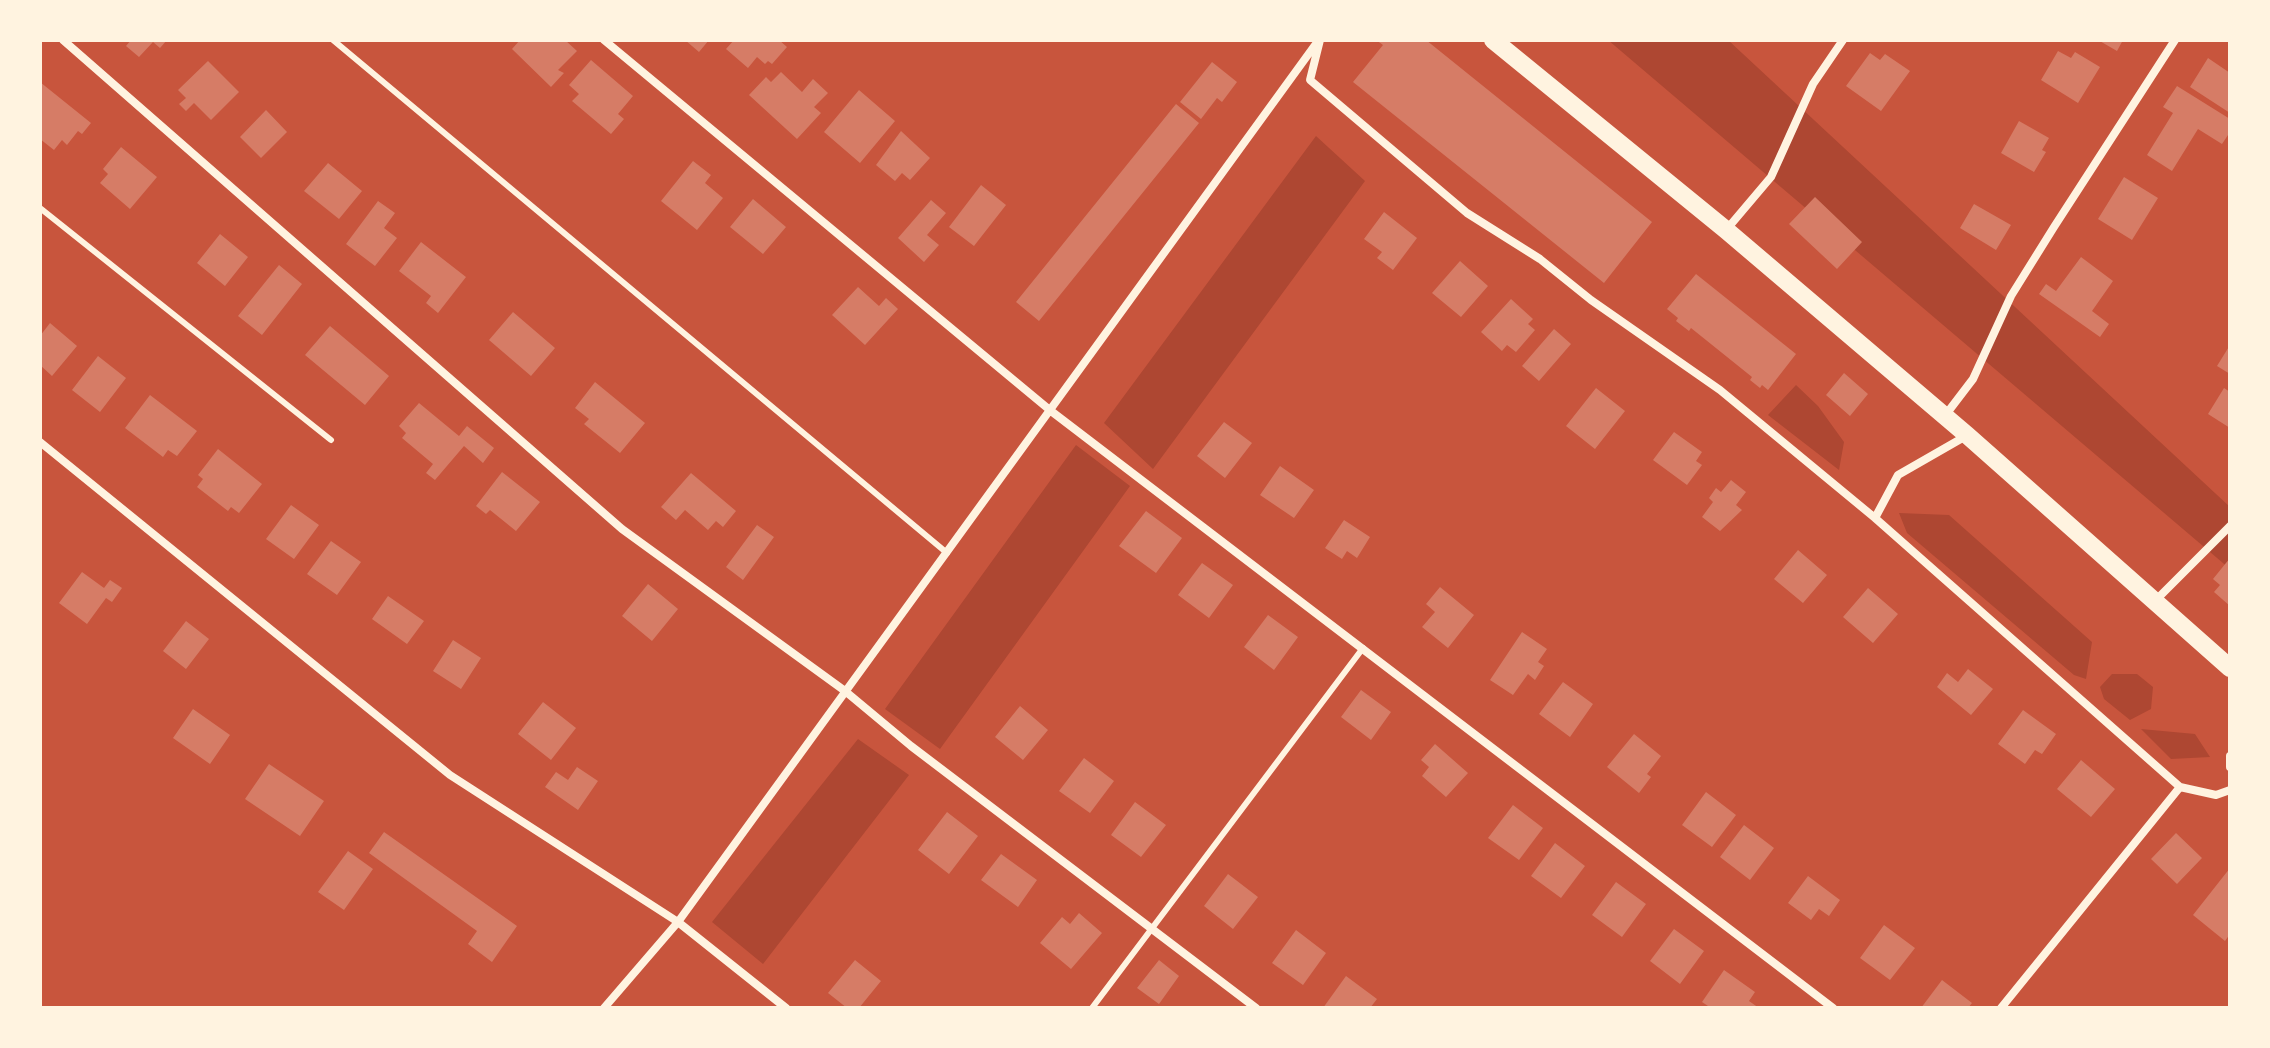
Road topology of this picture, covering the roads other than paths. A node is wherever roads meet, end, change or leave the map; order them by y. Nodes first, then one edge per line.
1 (63, 40) edge
2 (333, 40) edge
3 (604, 40) edge
4 (1319, 40) edge
5 (1493, 40) edge
6 (1843, 40) edge
7 (2175, 40) edge
8 (40, 208) edge
9 (1726, 230) junction
10 (1051, 411) junction
11 (1944, 417) junction
12 (1967, 435) junction
13 (331, 440) dead end
14 (40, 442) edge
15 (1875, 518) junction
16 (2230, 526) edge
17 (947, 553) junction
18 (2153, 603) junction
19 (1363, 648) junction
20 (2230, 668) edge
21 (845, 691) junction
22 (2230, 756) edge
23 (2230, 767) edge
24 (2180, 787) junction
25 (2230, 790) edge
26 (678, 922) junction
27 (1151, 929) junction
28 (604, 1008) edge
29 (786, 1008) edge
30 (1092, 1008) edge
31 (1256, 1008) edge
32 (1833, 1008) edge
33 (2001, 1008) edge

1 - 21 street
2 - 17 lane
3 - 10 street
4 - 10 street
4 - 15 street
5 - 9 main road
6 - 9 street
7 - 11 street
8 - 13 lane
9 - 11 main road
10 - 17 street
10 - 19 street
11 - 12 main road
12 - 15 street
12 - 18 main road
14 - 26 street
15 - 24 street
16 - 18 street
17 - 21 street
18 - 20 main road
19 - 27 lane
19 - 32 street
21 - 26 street
21 - 27 street
22 - 23 street
24 - 25 street
24 - 33 street
26 - 28 street
26 - 29 street
27 - 30 lane
27 - 31 street

